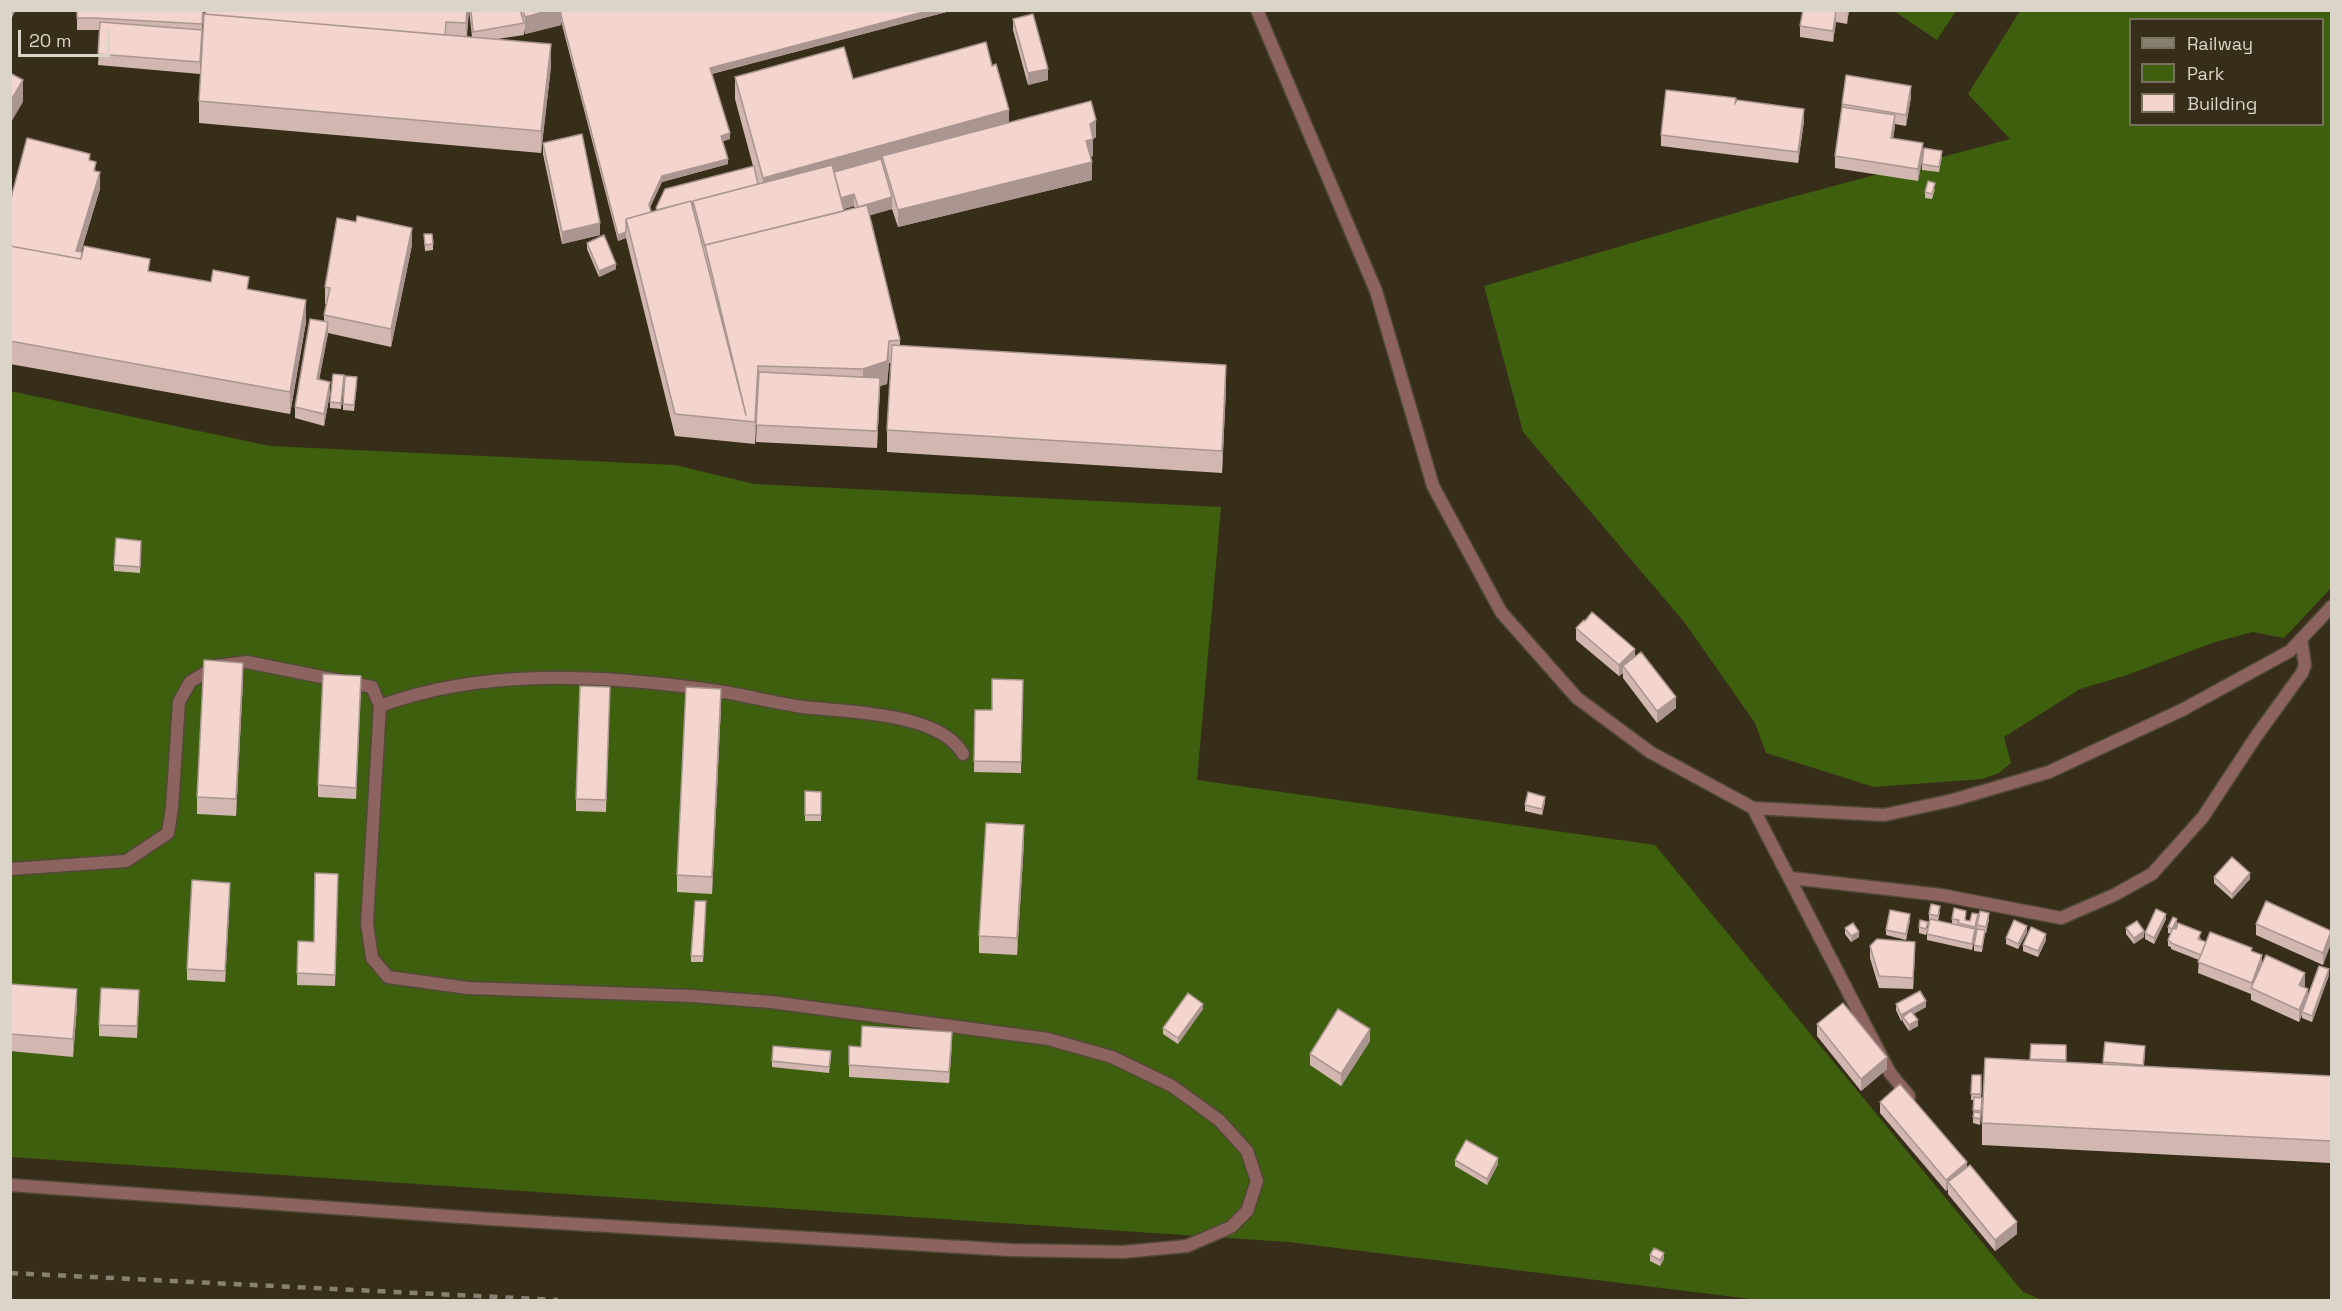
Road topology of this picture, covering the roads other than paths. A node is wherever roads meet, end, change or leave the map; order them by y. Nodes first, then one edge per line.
1 (1257, 10) edge
2 (2331, 606) edge
3 (2301, 639) junction
4 (380, 705) junction
5 (963, 754) dead end
6 (1753, 808) junction
7 (10, 869) edge
8 (1791, 878) junction
9 (1919, 1108) edge
10 (10, 1185) edge

1 - 6 lane
2 - 3 lane
3 - 6 lane
3 - 8 lane
4 - 5 lane
4 - 7 lane
4 - 10 lane
6 - 8 lane
8 - 9 lane

